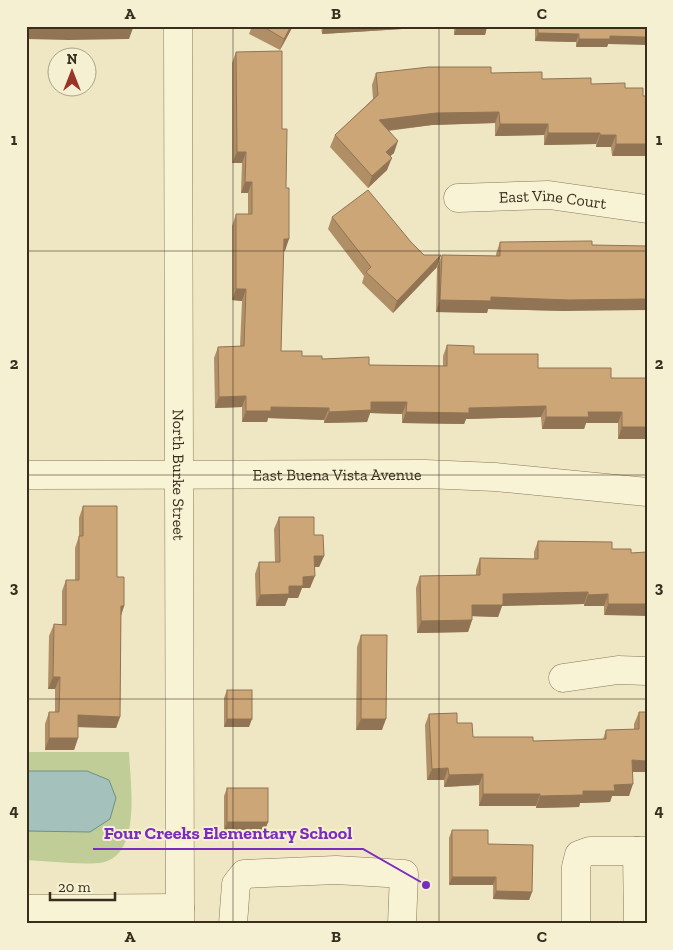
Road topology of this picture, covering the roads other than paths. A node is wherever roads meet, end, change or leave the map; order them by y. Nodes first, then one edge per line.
1 (178, 26) edge
2 (458, 198) dead end
3 (647, 209) edge
4 (26, 475) edge
5 (177, 476) junction
6 (647, 492) edge
7 (647, 671) edge
8 (563, 678) dead end
9 (642, 851) edge
10 (26, 909) edge
11 (180, 916) edge
12 (232, 924) edge
13 (402, 924) edge
14 (576, 924) edge
15 (638, 924) edge

1 - 5 street, North Burke Street
2 - 3 street, East Vine Court
4 - 5 street, East Buena Vista Avenue
5 - 6 street, East Buena Vista Avenue
5 - 11 street, North Burke Street
7 - 8 street
9 - 14 street
9 - 15 street
10 - 11 street
12 - 13 street

